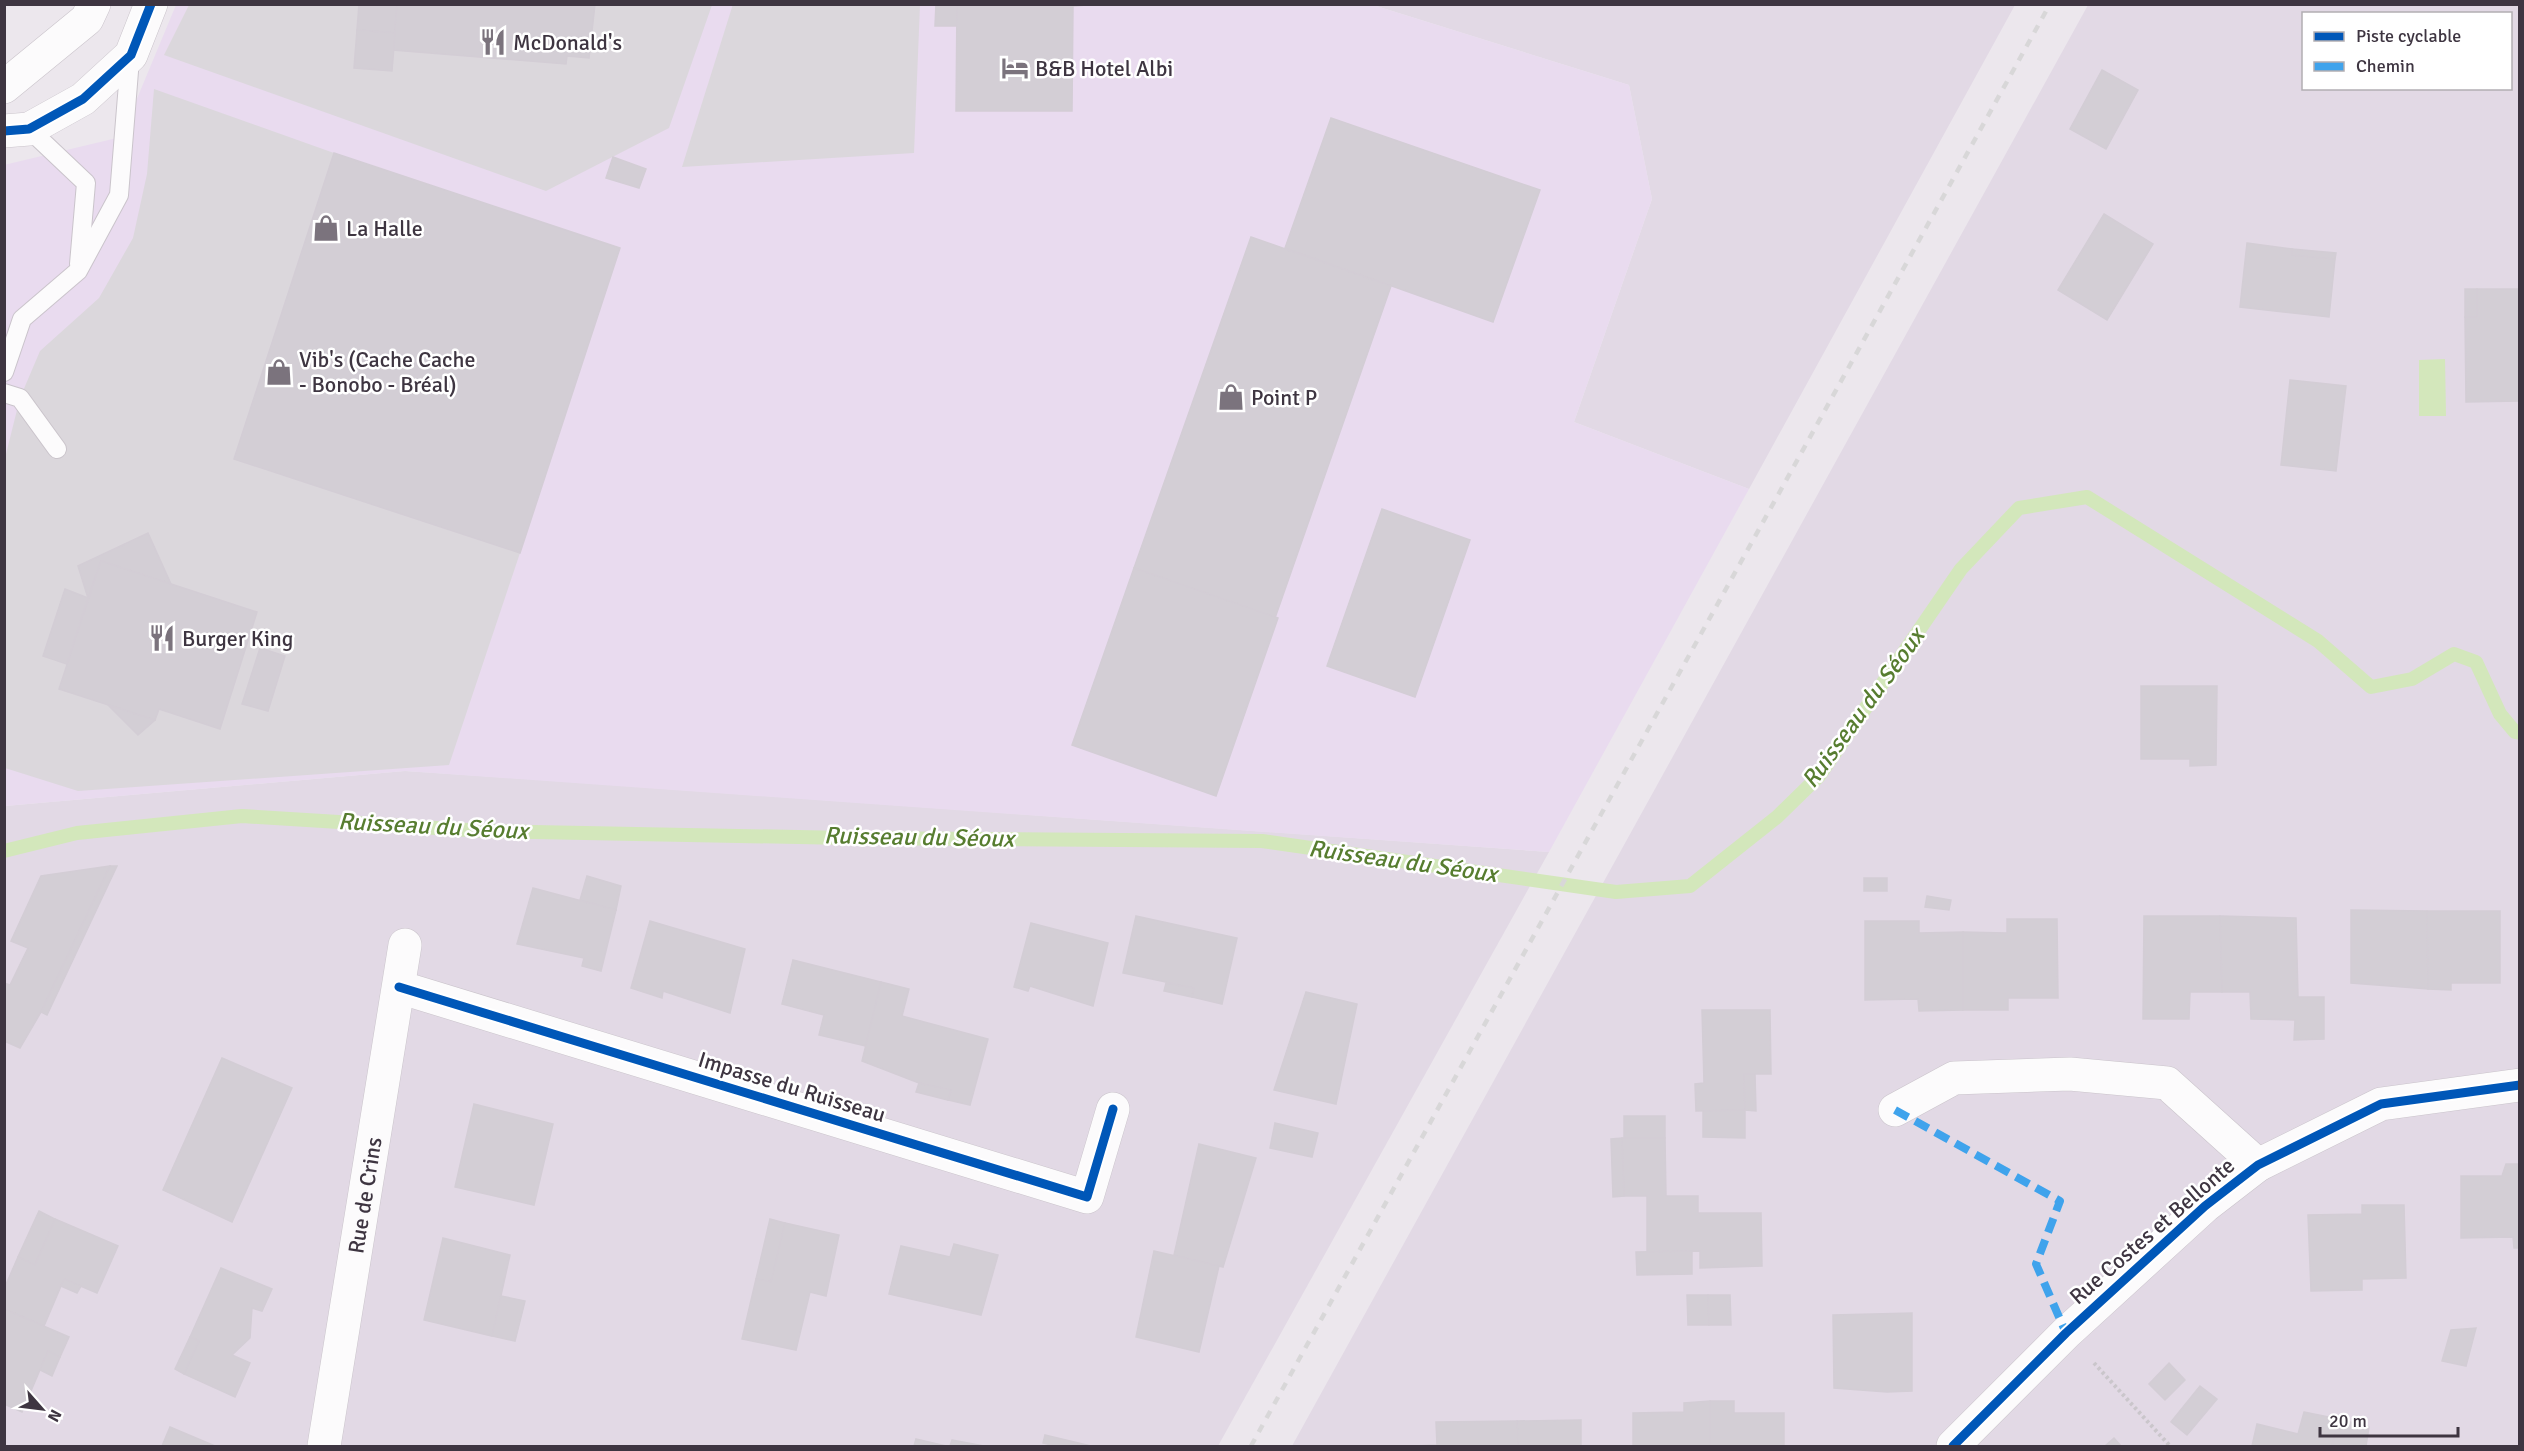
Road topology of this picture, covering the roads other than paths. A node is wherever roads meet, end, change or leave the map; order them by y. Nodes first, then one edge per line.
1 (151, 4) edge
2 (90, 9) edge
3 (131, 55) junction
4 (4, 87) edge
5 (17, 130) edge
6 (78, 271) junction
7 (4, 372) edge
8 (4, 393) edge
9 (57, 449) dead end
10 (405, 945) dead end
11 (399, 987) junction
12 (2520, 1085) edge
13 (1113, 1109) dead end
14 (1895, 1110) dead end
15 (2258, 1165) junction
16 (324, 1446) edge
17 (1953, 1446) edge

1 - 3 street
2 - 4 street
3 - 5 street
3 - 6 lane
5 - 6 lane
6 - 7 lane
8 - 9 lane
10 - 11 street, Rue de Crins
11 - 13 street, Impasse du Ruisseau
11 - 16 street, Rue de Crins
12 - 15 street, Rue Costes et Bellonte
14 - 15 street, Rue Costes et Bellonte
15 - 17 street, Rue Costes et Bellonte

